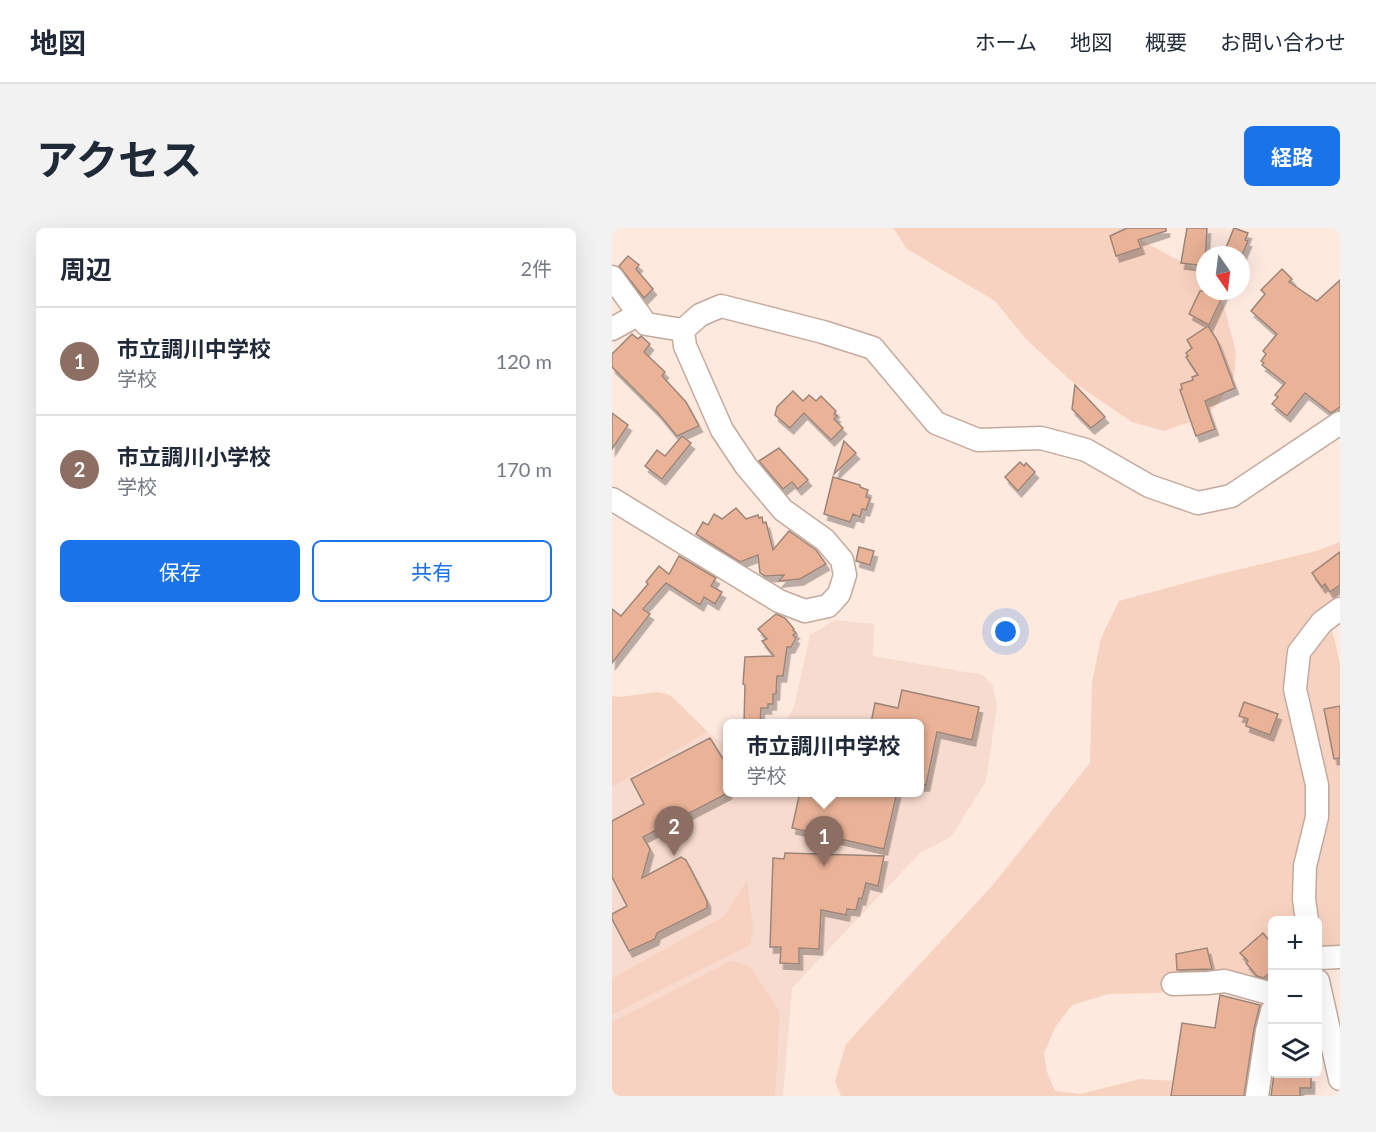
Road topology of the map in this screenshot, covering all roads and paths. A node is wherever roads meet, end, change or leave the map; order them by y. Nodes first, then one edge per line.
1 (612, 277) edge
2 (639, 315) junction
3 (612, 329) edge
4 (683, 330) junction
5 (1340, 423) edge
6 (612, 499) edge
7 (1340, 609) edge
8 (1306, 916) edge
9 (1322, 957) edge
10 (1340, 957) edge
11 (1173, 984) dead end
12 (1268, 993) edge
13 (1322, 1002) edge
14 (1269, 1024) edge
15 (1340, 1079) edge
16 (1257, 1096) edge

1 - 2 street
2 - 3 street
2 - 4 street
4 - 5 street
4 - 6 street
7 - 8 street
9 - 10 street
11 - 12 street
13 - 15 street
14 - 16 street

